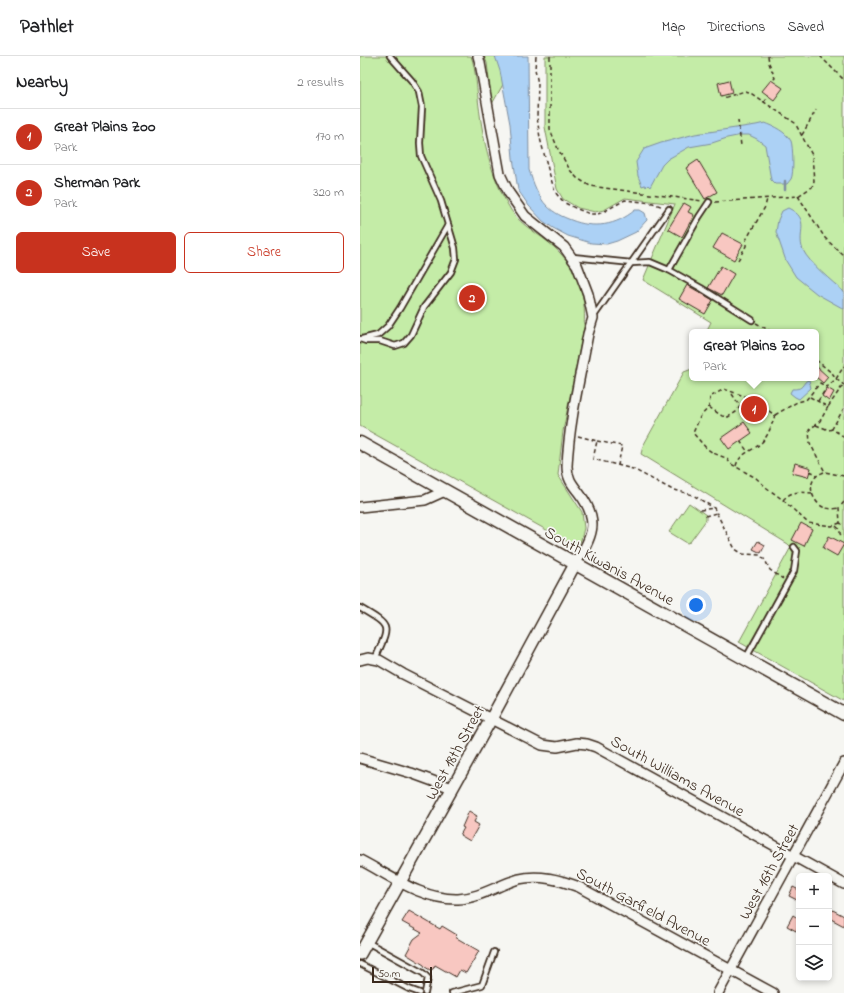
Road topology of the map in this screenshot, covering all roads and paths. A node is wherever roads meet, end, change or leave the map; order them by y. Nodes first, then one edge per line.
1 (390, 56) edge
2 (478, 56) edge
3 (536, 56) edge
4 (550, 56) edge
5 (768, 56) edge
6 (820, 56) edge
7 (844, 80) edge
8 (772, 81) dead end
9 (768, 95) dead end
10 (723, 98) dead end
11 (764, 102) junction
12 (816, 110) dead end
13 (738, 120) dead end
14 (802, 135) junction
15 (741, 146) dead end
16 (798, 196) junction
17 (767, 199) junction
18 (709, 202) junction
19 (669, 209) joint
20 (448, 225) junction
21 (844, 256) edge
22 (571, 257) junction
23 (738, 260) dead end
24 (632, 263) junction
25 (669, 270) junction
26 (593, 318) junction
27 (752, 320) joint
28 (767, 329) edge
29 (361, 339) edge
30 (819, 362) edge
31 (844, 366) edge
32 (836, 379) junction
33 (844, 385) edge
34 (827, 387) junction
35 (732, 393) junction
36 (809, 396) junction
37 (747, 398) junction
38 (818, 401) junction
39 (740, 406) junction
40 (709, 407) junction
41 (828, 407) junction
42 (844, 408) edge
43 (775, 415) junction
44 (815, 425) junction
45 (832, 429) junction
46 (844, 435) edge
47 (581, 436) dead end
48 (844, 440) edge
49 (597, 441) junction
50 (740, 441) dead end
51 (360, 443) edge
52 (748, 452) junction
53 (618, 465) junction
54 (736, 467) junction
55 (810, 471) dead end
56 (825, 472) junction
57 (816, 476) junction
58 (844, 476) edge
59 (445, 491) junction
60 (812, 493) junction
61 (783, 500) junction
62 (844, 502) edge
63 (360, 507) edge
64 (714, 508) junction
65 (839, 508) junction
66 (700, 510) dead end
67 (716, 513) junction
68 (705, 516) dead end
69 (840, 523) junction
70 (844, 525) edge
71 (836, 526) junction
72 (844, 537) edge
73 (794, 547) dead end
74 (575, 564) junction
75 (788, 582) junction
76 (360, 608) edge
77 (375, 659) junction
78 (746, 659) junction
79 (360, 660) edge
80 (844, 714) edge
81 (490, 719) junction
82 (360, 758) edge
83 (844, 763) edge
84 (452, 788) junction
85 (793, 855) junction
86 (360, 860) edge
87 (400, 882) junction
88 (844, 884) edge
89 (367, 942) junction
90 (494, 952) dead end
91 (360, 954) edge
92 (360, 964) edge
93 (731, 969) junction
94 (420, 993) edge
95 (425, 993) edge
96 (452, 993) edge
97 (718, 993) edge
98 (773, 993) edge

1 - 20 lane
2 - 22 street
3 - 19 path
4 - 18 path
5 - 8 path
6 - 7 path
9 - 11 path
10 - 11 path
11 - 14 path
12 - 14 path
13 - 15 path
14 - 16 path
16 - 17 path
16 - 21 path
17 - 18 path
17 - 23 path
18 - 25 lane
19 - 24 lane
20 - 29 lane
20 - 29 lane
22 - 24 lane
22 - 26 street
24 - 25 lane
24 - 26 lane
25 - 27 lane
26 - 74 street
27 - 28 path
30 - 32 path
31 - 32 path
32 - 33 path
32 - 34 path
33 - 41 path
34 - 36 path
34 - 38 path
35 - 37 path
35 - 39 path
35 - 40 path
36 - 38 path
36 - 43 path
37 - 39 path
37 - 43 path
38 - 41 path
39 - 40 path
40 - 54 path
41 - 44 path
42 - 45 path
43 - 52 path
44 - 45 path
44 - 56 path
45 - 46 path
46 - 48 path
47 - 49 path
49 - 53 path
49 - 53 path
50 - 52 path
51 - 59 main road, South Kiwanis Avenue
52 - 54 path
53 - 64 path
54 - 61 path
55 - 57 path
56 - 57 path
56 - 58 path
57 - 60 path
59 - 63 street
59 - 74 main road, South Kiwanis Avenue
60 - 61 path
60 - 65 path
61 - 71 path
62 - 65 path
64 - 66 path
64 - 67 path
65 - 69 path
67 - 68 path
67 - 75 path
69 - 70 path
69 - 71 path
71 - 72 path
73 - 75 lane
74 - 78 main road, South Kiwanis Avenue
74 - 81 street, West 18th Street
75 - 78 lane
76 - 77 lane
77 - 79 street
77 - 81 street, South Williams Avenue
78 - 80 main road, South Kiwanis Avenue
81 - 84 street, West 18th Street
81 - 85 street, South Williams Avenue
82 - 84 street
83 - 85 street, West 16th Street
84 - 87 street, West 18th Street
85 - 88 street, South Williams Avenue
85 - 93 street, West 16th Street
86 - 87 street, South Garfield Avenue
87 - 89 street, West 18th Street
87 - 93 street, South Garfield Avenue
89 - 91 street, West 18th Street
89 - 95 lane
90 - 96 lane
92 - 94 lane
93 - 97 street, West 16th Street
93 - 98 street, South Garfield Avenue

